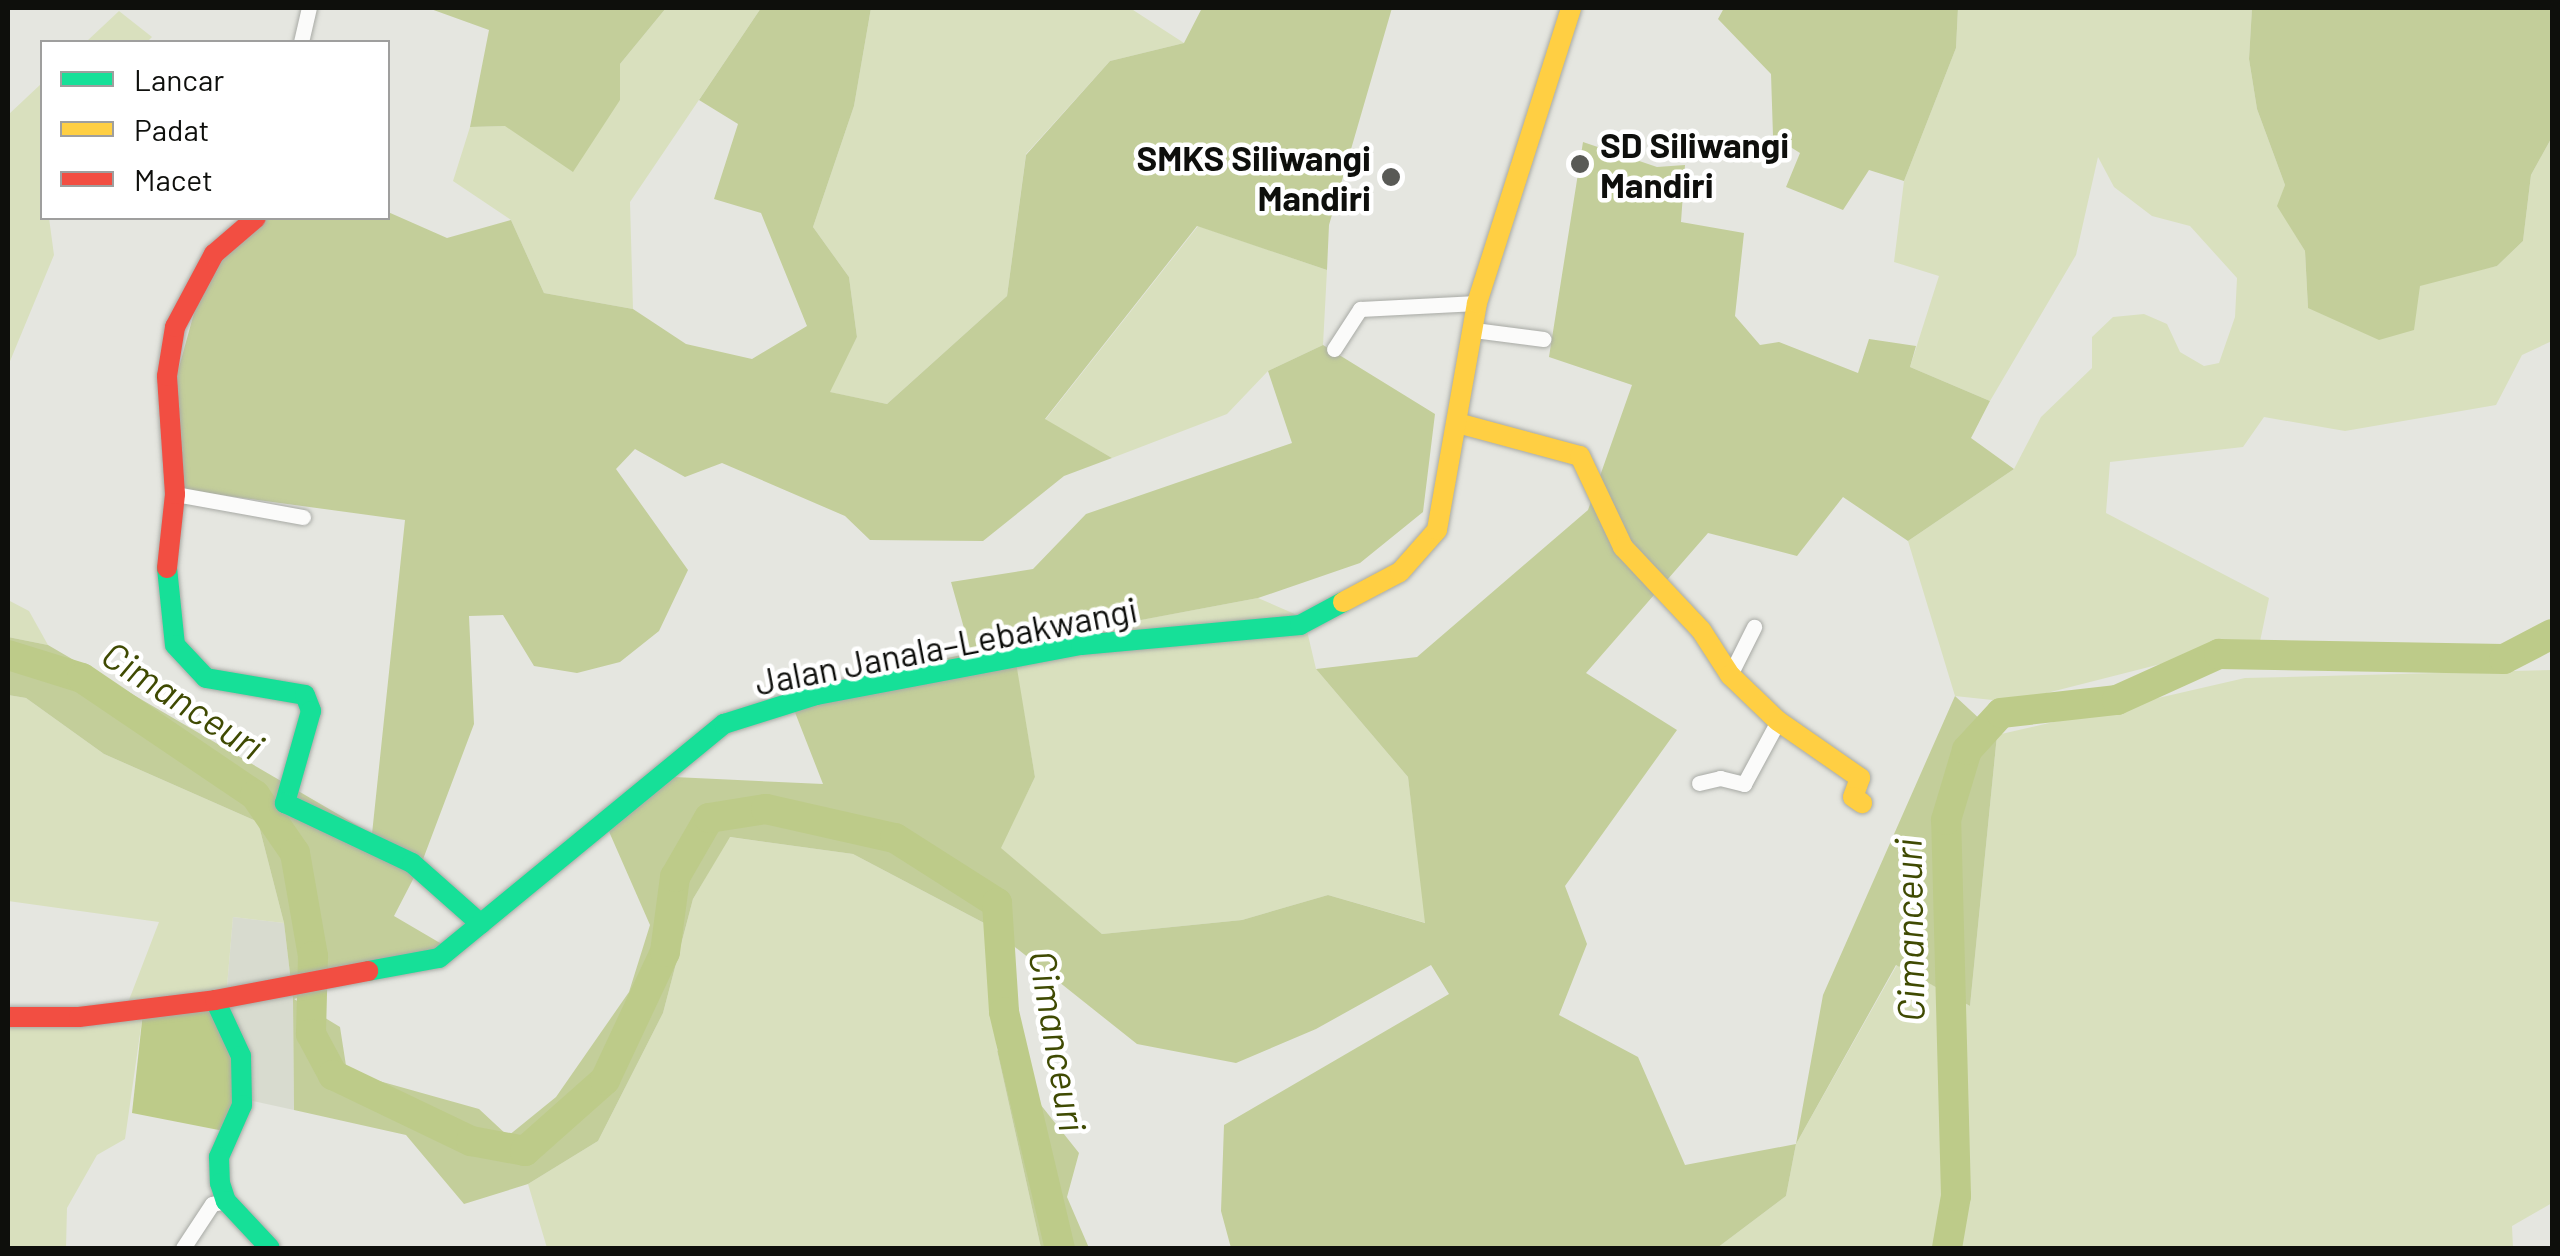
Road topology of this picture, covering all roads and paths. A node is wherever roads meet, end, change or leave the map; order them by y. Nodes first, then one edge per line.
1 (308, 8) edge
2 (1571, 8) edge
3 (301, 40) edge
4 (254, 220) edge
5 (1478, 304) junction
6 (1474, 330) junction
7 (1542, 339) dead end
8 (1334, 349) dead end
9 (1461, 424) junction
10 (175, 494) junction
11 (303, 518) dead end
12 (1754, 627) dead end
13 (1730, 675) junction
14 (1778, 721) junction
15 (1699, 783) dead end
16 (1862, 803) dead end
17 (482, 924) junction
18 (215, 1000) junction
19 (8, 1017) edge
20 (226, 1201) junction
21 (183, 1248) edge
22 (270, 1248) edge

1 - 3 street
2 - 5 main road, Jalan Janala–Lebakwangi
4 - 10 main road
5 - 6 main road, Jalan Janala–Lebakwangi
5 - 8 street
6 - 7 street
6 - 9 main road, Jalan Janala–Lebakwangi
9 - 13 main road
9 - 17 main road, Jalan Janala–Lebakwangi
10 - 11 street
10 - 17 main road
12 - 13 street
13 - 14 main road
14 - 15 street
14 - 16 main road
17 - 18 main road, Jalan Janala–Lebakwangi
18 - 19 main road
18 - 20 main road
20 - 21 street
20 - 22 main road

